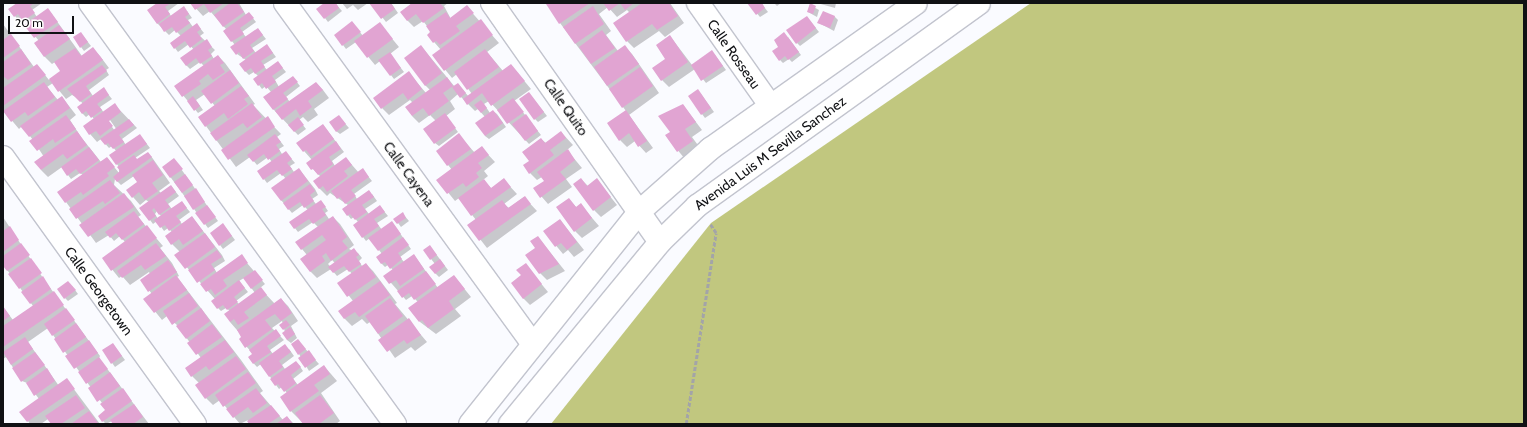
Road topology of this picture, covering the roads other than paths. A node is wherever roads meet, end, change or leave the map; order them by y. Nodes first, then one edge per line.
1 (90, 3) edge
2 (285, 3) edge
3 (492, 3) edge
4 (698, 3) edge
5 (979, 3) edge
6 (907, 6) edge
7 (770, 104) junction
8 (3, 157) edge
9 (640, 211) junction
10 (660, 242) junction
11 (533, 344) junction
12 (195, 424) edge
13 (395, 424) edge
14 (470, 424) edge
15 (510, 424) edge

1 - 13 street
2 - 11 street, Calle Cayena
3 - 9 street, Calle Quito
4 - 7 street, Calle Rosseau
5 - 10 street, Avenida Luis M Sevilla Sanchez
6 - 7 street
7 - 9 street
8 - 12 street, Calle Georgetown
9 - 10 street, Calle Quito
9 - 11 street
10 - 15 street, Avenida Luis M Sevilla Sanchez
11 - 14 street

